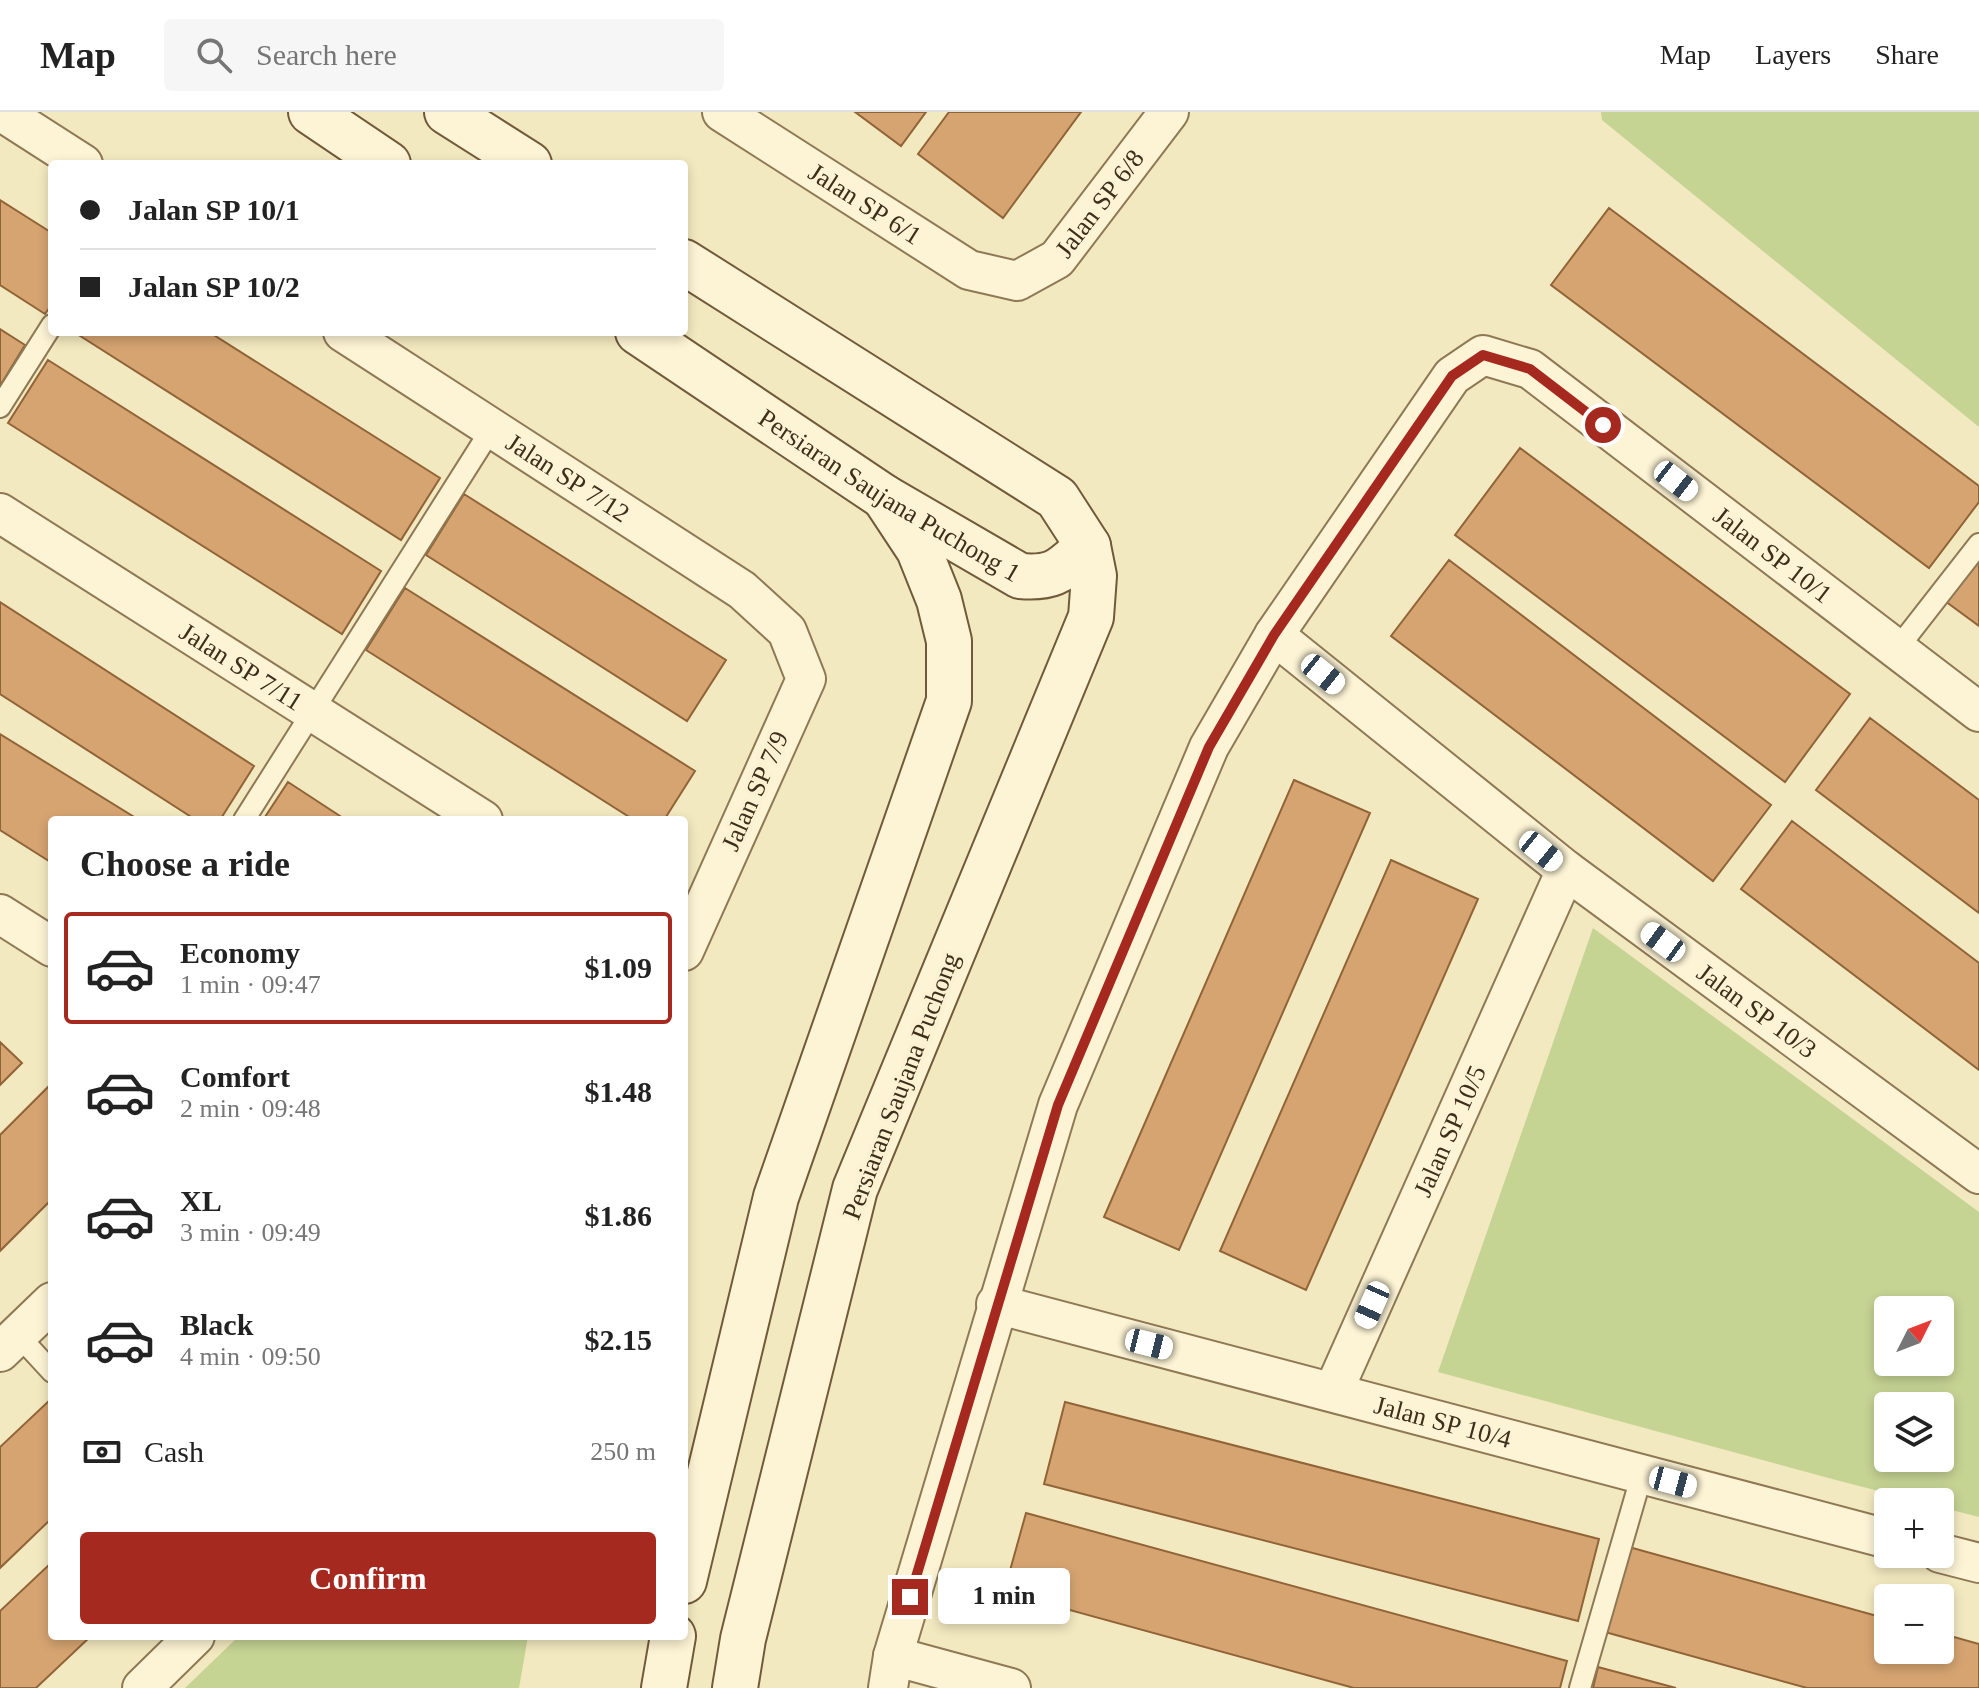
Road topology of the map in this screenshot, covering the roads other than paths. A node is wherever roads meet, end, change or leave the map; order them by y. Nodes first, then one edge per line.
1 (2, 112) edge
2 (311, 112) edge
3 (447, 112) edge
4 (722, 112) edge
5 (1169, 112) edge
6 (77, 160) edge
7 (382, 160) edge
8 (523, 160) edge
9 (688, 265) edge
10 (1017, 281) joint
11 (48, 331) edge
12 (349, 336) edge
13 (644, 336) edge
14 (0, 407) edge
15 (492, 428) junction
16 (884, 497) junction
17 (0, 513) edge
18 (1979, 544) edge
19 (1088, 546) junction
20 (787, 631) joint
21 (1274, 635) junction
22 (1897, 649) junction
23 (313, 711) junction
24 (1979, 712) edge
25 (247, 816) edge
26 (477, 816) edge
27 (1566, 870) junction
28 (0, 914) edge
29 (688, 940) edge
30 (48, 944) edge
31 (1979, 1174) edge
32 (996, 1304) junction
33 (48, 1306) edge
34 (9, 1344) edge
35 (48, 1369) edge
36 (1333, 1392) junction
37 (1642, 1474) junction
38 (1874, 1535) edge
39 (1954, 1557) edge
40 (1979, 1563) edge
41 (688, 1564) edge
42 (191, 1640) edge
43 (672, 1640) edge
44 (890, 1672) edge
45 (142, 1688) edge
46 (664, 1688) edge
47 (735, 1688) edge
48 (1011, 1688) edge
49 (1580, 1688) edge

1 - 6 street
2 - 7 street
3 - 8 street
4 - 10 street, Jalan SP 6/1
5 - 10 street, Jalan SP 6/8
9 - 19 street
11 - 14 lane
12 - 15 street, Jalan SP 7/12
13 - 16 street, Persiaran Saujana Puchong 1
15 - 20 street, Jalan SP 7/12
15 - 23 lane
16 - 19 street, Persiaran Saujana Puchong 1
16 - 41 street
17 - 23 street, Jalan SP 7/11
18 - 22 lane
19 - 47 street, Persiaran Saujana Puchong
20 - 29 street, Jalan SP 7/9
21 - 22 street, Jalan SP 10/1
21 - 27 street, Jalan SP 10/3
21 - 32 street
22 - 24 street, Jalan SP 10/1
23 - 25 lane
23 - 26 street, Jalan SP 7/11
27 - 31 street, Jalan SP 10/3
27 - 36 street, Jalan SP 10/5
28 - 30 street
32 - 36 street, Jalan SP 10/4
32 - 44 street
33 - 34 street
34 - 35 lane
36 - 37 street, Jalan SP 10/4
37 - 38 street, Jalan SP 10/4
37 - 49 lane
39 - 40 street
42 - 45 street
43 - 46 street
44 - 48 street

